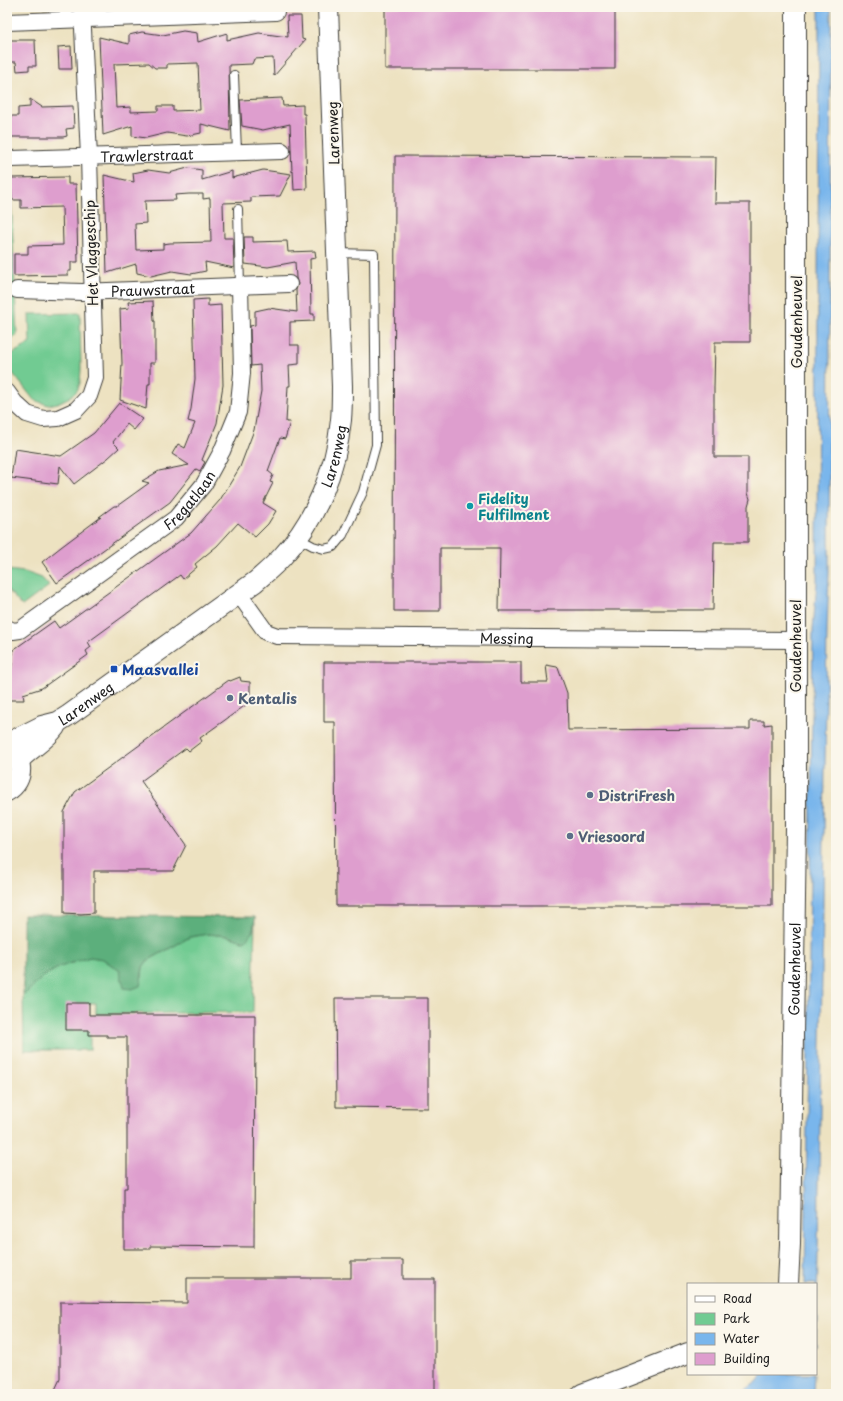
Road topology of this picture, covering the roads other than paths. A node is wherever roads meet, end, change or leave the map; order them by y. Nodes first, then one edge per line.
1 (328, 7) edge
2 (796, 7) edge
3 (232, 10) edge
4 (276, 12) dead end
5 (82, 13) edge
6 (7, 22) edge
7 (234, 75) dead end
8 (282, 151) dead end
9 (237, 152) junction
10 (89, 157) junction
11 (11, 159) dead end
12 (238, 209) dead end
13 (337, 253) junction
14 (289, 284) dead end
15 (240, 286) junction
16 (17, 290) dead end
17 (92, 292) junction
18 (7, 392) edge
19 (298, 538) junction
20 (239, 594) junction
21 (7, 628) edge
22 (795, 640) junction
23 (11, 750) edge
24 (7, 791) edge
25 (788, 1283) edge
26 (687, 1353) edge
27 (582, 1394) edge

1 - 13 street, Larenweg
2 - 22 street, Goudenheuvel
3 - 4 street
3 - 5 street
5 - 6 street
5 - 10 street, Het Vlaggeschip
7 - 9 lane
8 - 9 street, Trawlerstraat
9 - 10 street, Trawlerstraat
10 - 11 street, Trawlerstraat
10 - 17 street, Het Vlaggeschip
12 - 15 lane
13 - 19 street, Larenweg
13 - 19 lane
14 - 15 street, Prauwstraat
15 - 17 street, Prauwstraat
15 - 21 street, Fregatlaan
16 - 17 street, Prauwstraat
17 - 18 street, Het Vlaggeschip
19 - 20 street, Larenweg
20 - 22 street, Messing
20 - 23 street, Larenweg
22 - 25 street, Goudenheuvel
23 - 24 street
26 - 27 street

